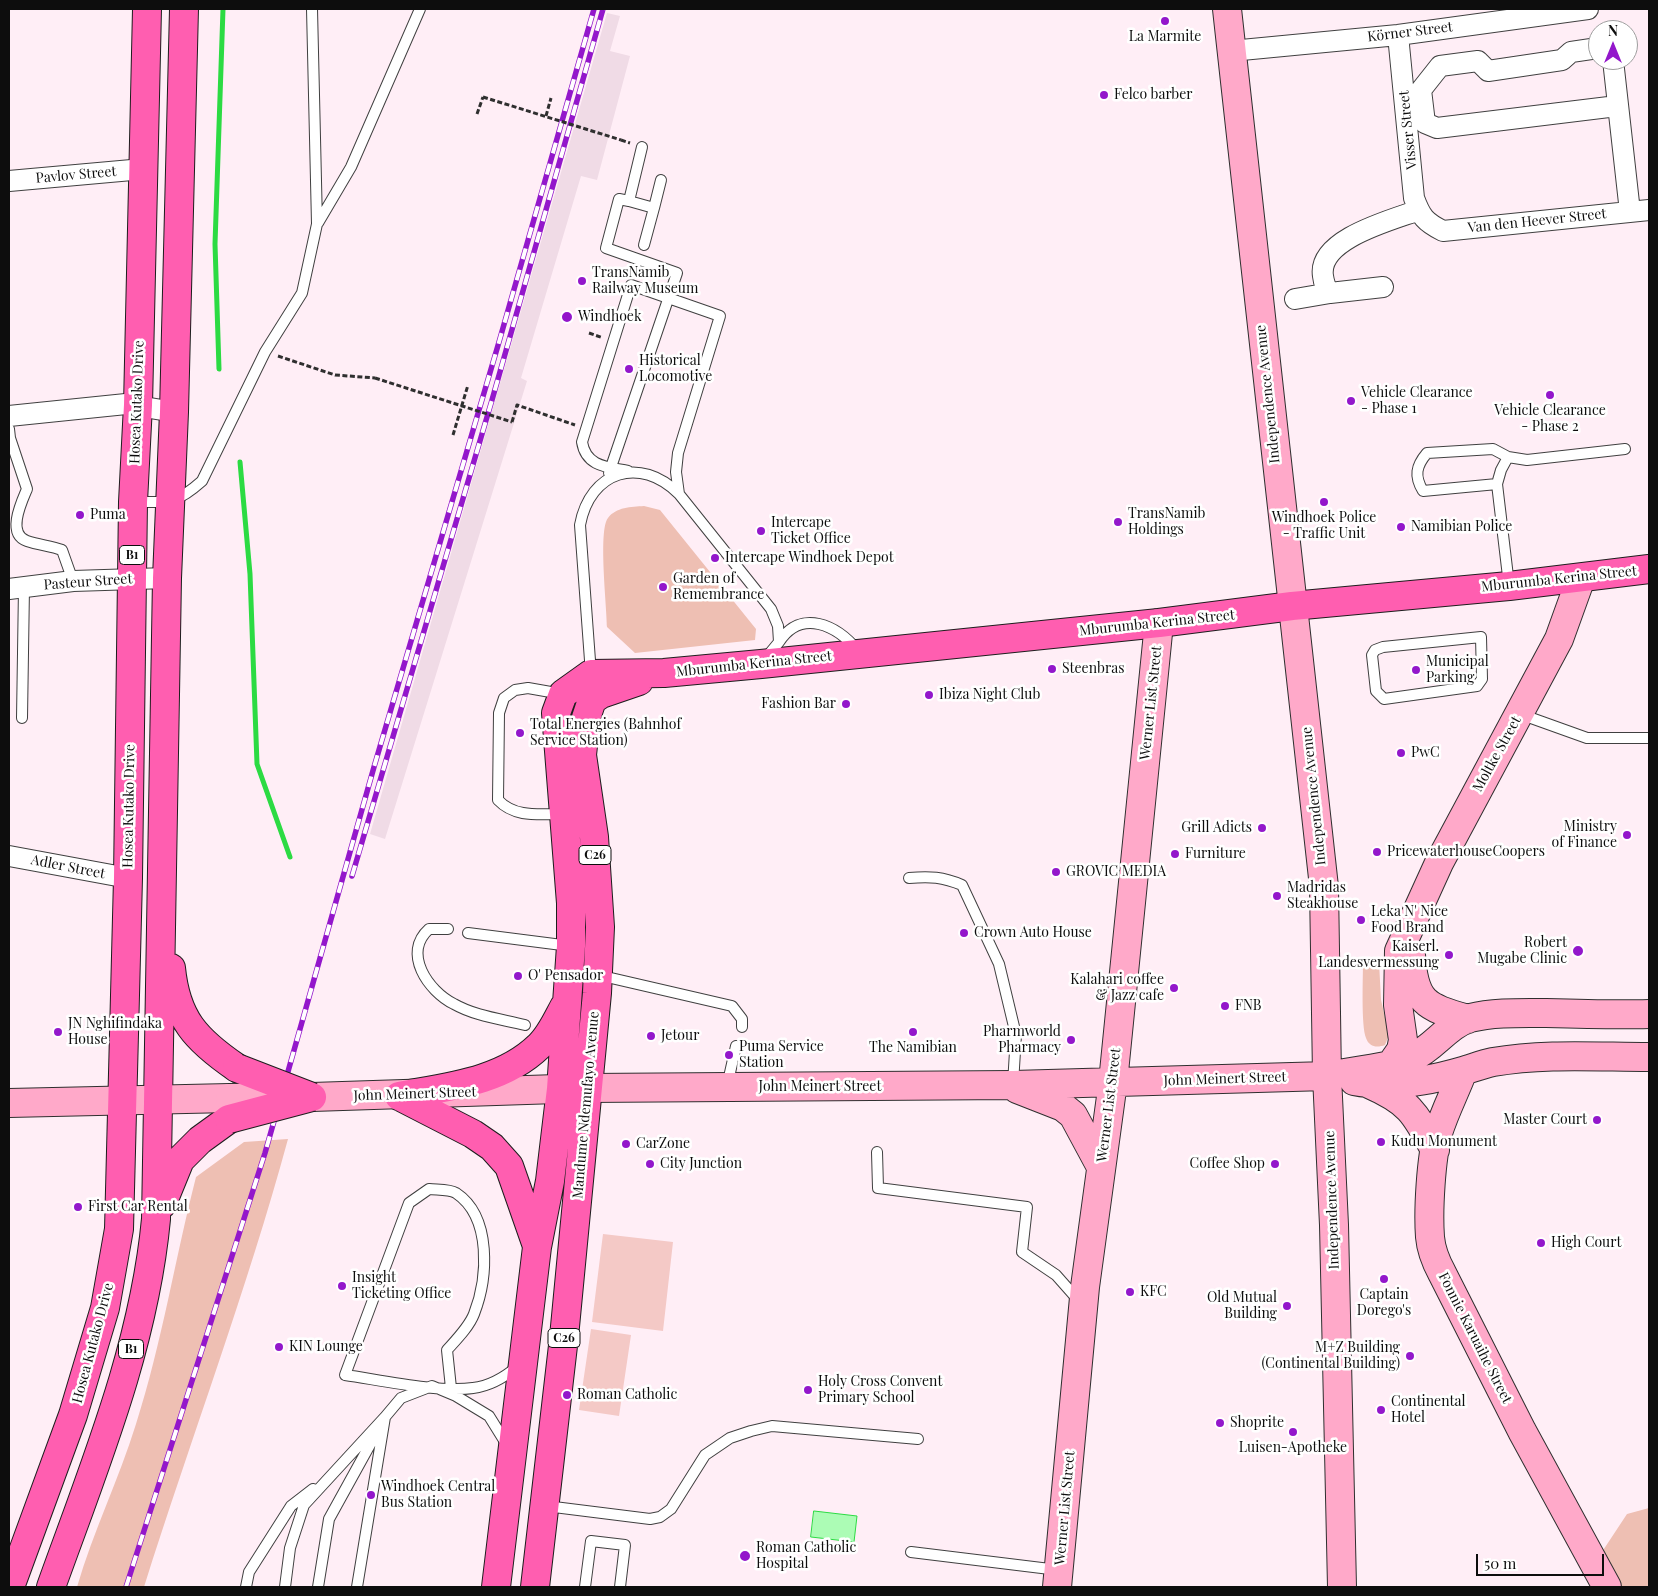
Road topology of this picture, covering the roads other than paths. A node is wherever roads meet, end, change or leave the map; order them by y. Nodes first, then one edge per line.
1 (147, 9) edge
2 (184, 9) edge
3 (312, 9) edge
4 (420, 9) edge
5 (1226, 9) edge
6 (1588, 9) edge
7 (1500, 15) edge
8 (1398, 35) junction
9 (1588, 49) edge
10 (1231, 51) junction
11 (1614, 70) edge
12 (1617, 106) junction
13 (642, 147) dead end
14 (143, 169) junction
15 (662, 180) dead end
16 (9, 181) edge
17 (629, 201) junction
18 (654, 208) junction
19 (1640, 211) edge
20 (1423, 216) junction
21 (318, 224) junction
22 (644, 245) dead end
23 (1383, 287) dead end
24 (1330, 293) junction
25 (668, 298) junction
26 (1294, 299) dead end
27 (138, 405) junction
28 (174, 412) junction
29 (9, 416) edge
30 (9, 429) edge
31 (1625, 448) dead end
32 (1508, 457) junction
33 (612, 468) junction
34 (634, 472) junction
35 (603, 482) junction
36 (1497, 484) junction
37 (679, 494) junction
38 (132, 502) junction
39 (171, 502) junction
40 (1649, 569) edge
41 (167, 578) junction
42 (1581, 578) junction
43 (131, 579) junction
44 (73, 581) junction
45 (1509, 586) junction
46 (16, 588) edge
47 (1292, 606) junction
48 (1159, 623) junction
49 (1481, 637) joint
50 (779, 642) junction
51 (860, 654) junction
52 (761, 664) junction
53 (596, 684) junction
54 (563, 694) junction
55 (1520, 714) junction
56 (22, 718) dead end
57 (1649, 738) edge
58 (564, 814) junction
59 (9, 856) edge
60 (160, 864) junction
61 (128, 878) junction
62 (909, 878) dead end
63 (1409, 928) junction
64 (448, 929) dead end
65 (468, 933) dead end
66 (571, 946) junction
67 (598, 974) junction
68 (568, 999) junction
69 (1641, 1014) edge
70 (1468, 1019) junction
71 (524, 1025) dead end
72 (742, 1027) dead end
73 (736, 1046) dead end
74 (1639, 1057) edge
75 (1392, 1063) junction
76 (1463, 1071) junction
77 (1327, 1076) junction
78 (1113, 1082) junction
79 (1368, 1084) junction
80 (1010, 1085) junction
81 (726, 1087) junction
82 (588, 1088) junction
83 (561, 1089) junction
84 (399, 1096) junction
85 (312, 1097) junction
86 (158, 1100) junction
87 (123, 1102) junction
88 (9, 1103) edge
89 (230, 1109) junction
90 (1435, 1150) junction
91 (877, 1152) dead end
92 (1101, 1167) junction
93 (156, 1219) junction
94 (537, 1247) junction
95 (1083, 1306) junction
96 (524, 1360) junction
97 (432, 1386) junction
98 (451, 1388) junction
99 (385, 1416) junction
100 (918, 1439) dead end
101 (512, 1453) junction
102 (335, 1472) junction
103 (544, 1506) junction
104 (911, 1552) dead end
105 (1058, 1578) edge
106 (10, 1587) edge
107 (51, 1587) edge
108 (246, 1587) edge
109 (285, 1587) edge
110 (318, 1587) edge
111 (357, 1587) edge
112 (496, 1587) edge
113 (535, 1587) edge
114 (584, 1587) edge
115 (620, 1587) edge
116 (1342, 1587) edge
117 (1608, 1587) edge

1 - 14 main road, Hosea Kutako Drive / B1
2 - 28 main road, B1
3 - 21 lane
4 - 21 lane
5 - 10 street, Independence Avenue
6 - 7 street, Körner Street
7 - 8 street, Körner Street
8 - 10 street, Körner Street
8 - 20 street, Visser Street
9 - 12 street
10 - 47 street, Independence Avenue
11 - 12 street
12 - 19 street
13 - 17 lane
14 - 16 street, Pavlov Street
14 - 27 main road, Hosea Kutako Drive / B1
15 - 18 lane
17 - 18 lane
17 - 25 lane
18 - 22 lane
19 - 20 street, Van den Heever Street
20 - 24 street
21 - 39 lane
23 - 24 street
24 - 26 street
25 - 33 lane
25 - 33 lane
25 - 37 lane
27 - 28 street
27 - 29 street
27 - 38 main road, Hosea Kutako Drive / B1
28 - 39 main road, B1
30 - 44 lane
31 - 32 lane
32 - 36 lane
32 - 36 lane
33 - 34 lane
33 - 35 lane
34 - 35 lane
34 - 37 lane
35 - 53 lane
36 - 45 lane
37 - 50 lane
38 - 39 lane
38 - 43 main road, Hosea Kutako Drive / B1
39 - 41 main road, B1
40 - 42 main road, Mburumba Kerina Street
41 - 43 street, Pasteur Street
41 - 60 main road, B1
42 - 45 main road, Mburumba Kerina Street
42 - 55 street, Moltke Street
43 - 44 street, Pasteur Street
43 - 61 main road, Hosea Kutako Drive / B1
44 - 46 street, Pasteur Street
45 - 47 main road, Mburumba Kerina Street
46 - 56 lane
47 - 48 main road, Mburumba Kerina Street
47 - 77 street, Independence Avenue
48 - 51 main road, Mburumba Kerina Street
48 - 78 street, Werner List Street
49 - 49 lane
50 - 51 lane
50 - 52 lane
51 - 52 main road, Mburumba Kerina Street
52 - 53 main road, Mburumba Kerina Street
53 - 54 main road
53 - 67 main road, Mandume Ndemufayo Avenue / C26
54 - 58 main road, Mandume Ndemufayo Avenue / C26
54 - 58 lane
55 - 57 lane
55 - 63 street, Moltke Street
58 - 66 main road, Mandume Ndemufayo Avenue / C26
59 - 61 street, Adler Street
60 - 85 main road, bridge
60 - 86 main road, B1
61 - 87 main road, Hosea Kutako Drive / B1
62 - 80 lane
63 - 70 street, Moltke Street
63 - 75 street, Moltke Street
64 - 71 lane
65 - 66 lane
66 - 68 main road, Mandume Ndemufayo Avenue / C26
67 - 72 lane
67 - 82 main road, Mandume Ndemufayo Avenue / C26
68 - 83 main road, Mandume Ndemufayo Avenue / C26
68 - 84 main road
69 - 70 street, John Meinert Street
69 - 74 street
70 - 75 street, John Meinert Street
73 - 81 lane
74 - 76 street, John Meinert Street
75 - 77 street, John Meinert Street
76 - 79 street, John Meinert Street
76 - 90 street, Fonnie Karuaihe Street
77 - 78 street, John Meinert Street
77 - 79 street, John Meinert Street
77 - 116 street, Independence Avenue
78 - 80 street, John Meinert Street
78 - 92 street, Werner List Street
79 - 90 street
80 - 81 street, John Meinert Street
80 - 92 street
81 - 82 street, John Meinert Street
82 - 83 street, John Meinert Street
82 - 103 main road, Mandume Ndemufayo Avenue / C26
83 - 84 street, John Meinert Street
83 - 94 main road, Mandume Ndemufayo Avenue / C26
84 - 85 street, John Meinert Street
84 - 94 main road
85 - 89 main road, bridge
86 - 87 street
86 - 89 street
86 - 93 main road, B1
87 - 88 street
87 - 106 main road, Hosea Kutako Drive / B1
89 - 93 main road
90 - 117 street, Fonnie Karuaihe Street
91 - 95 lane
92 - 95 street, Werner List Street
93 - 107 main road, B1
94 - 96 main road, Mandume Ndemufayo Avenue / C26
95 - 105 street, Werner List Street
96 - 98 lane
96 - 101 main road, Mandume Ndemufayo Avenue / C26
97 - 98 lane
97 - 98 lane
97 - 99 lane
97 - 101 lane
99 - 102 lane
99 - 110 lane
99 - 111 lane
100 - 103 lane
101 - 112 main road, Mandume Ndemufayo Avenue / C26
102 - 108 lane
102 - 109 lane
103 - 113 main road, Mandume Ndemufayo Avenue / C26
104 - 105 lane
114 - 115 lane

